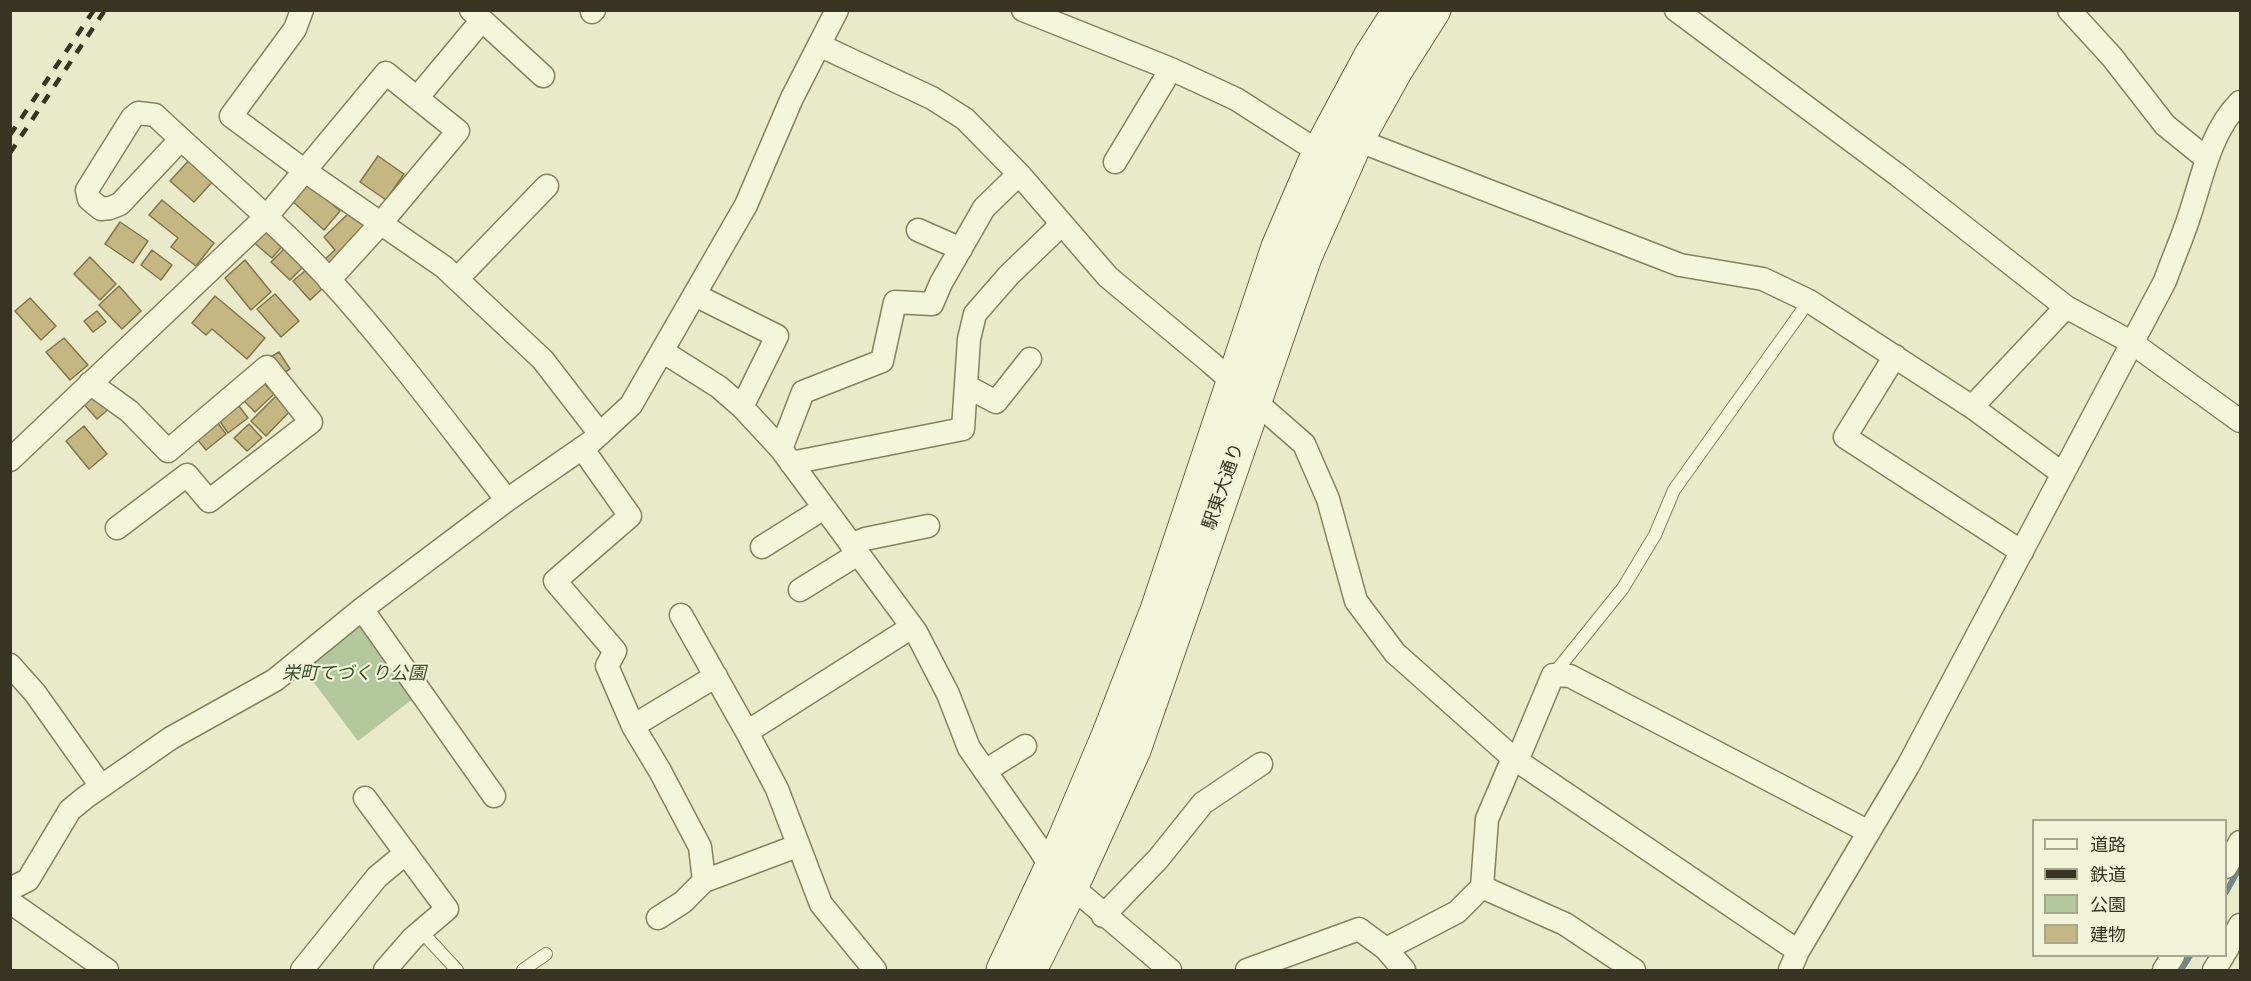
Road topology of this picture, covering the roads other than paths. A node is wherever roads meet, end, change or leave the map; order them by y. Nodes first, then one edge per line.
1 (302, 10) edge
2 (837, 10) edge
3 (1023, 10) edge
4 (1400, 10) edge
5 (1434, 10) edge
6 (1676, 10) edge
7 (2069, 10) edge
8 (477, 15) edge
9 (821, 46) junction
10 (1171, 69) junction
11 (543, 76) dead end
12 (417, 98) junction
13 (2241, 102) edge
14 (181, 139) dead end
15 (1357, 140) junction
16 (1319, 152) junction
17 (2207, 159) junction
18 (1115, 162) dead end
19 (304, 171) junction
20 (1019, 174) junction
21 (547, 186) dead end
22 (267, 216) junction
23 (381, 223) junction
24 (1062, 224) junction
25 (918, 230) dead end
26 (961, 249) junction
27 (457, 279) junction
28 (329, 280) junction
29 (695, 295) junction
30 (1809, 301) junction
31 (2066, 308) junction
32 (2131, 342) junction
33 (662, 351) junction
34 (1895, 356) junction
35 (1030, 358) dead end
36 (90, 383) junction
37 (966, 386) junction
38 (1244, 392) junction
39 (742, 407) junction
40 (1972, 408) junction
41 (2241, 420) edge
42 (591, 441) junction
43 (168, 451) junction
44 (786, 456) junction
45 (10, 460) edge
46 (2063, 474) junction
47 (187, 475) junction
48 (507, 500) junction
49 (824, 508) junction
50 (928, 526) dead end
51 (117, 528) dead end
52 (762, 547) dead end
53 (855, 550) junction
54 (2022, 552) junction
55 (800, 590) dead end
56 (363, 609) junction
57 (681, 615) dead end
58 (912, 627) junction
59 (10, 664) edge
60 (1553, 675) junction
61 (716, 676) junction
62 (633, 726) junction
63 (747, 732) junction
64 (1025, 746) dead end
65 (1515, 759) junction
66 (1262, 764) dead end
67 (985, 771) junction
68 (101, 786) junction
69 (494, 795) dead end
70 (365, 798) dead end
71 (1869, 832) junction
72 (2241, 842) edge
73 (797, 846) junction
74 (406, 853) junction
75 (2227, 865) edge
76 (1061, 878) junction
77 (704, 881) junction
78 (1482, 887) junction
79 (10, 889) edge
80 (10, 902) edge
81 (1103, 916) junction
82 (658, 918) dead end
83 (2241, 925) edge
84 (421, 931) junction
85 (1386, 949) junction
86 (2227, 949) edge
87 (546, 954) dead end
88 (2172, 957) edge
89 (2222, 957) edge
90 (1794, 961) edge
91 (107, 970) edge
92 (302, 970) edge
93 (385, 970) edge
94 (457, 970) edge
95 (523, 970) edge
96 (875, 970) edge
97 (1003, 970) edge
98 (1030, 970) edge
99 (1170, 970) edge
100 (1247, 970) edge
101 (1404, 970) edge
102 (1634, 970) edge
103 (2164, 970) edge
104 (2214, 970) edge

1 - 19 street
2 - 9 street
3 - 10 street
4 - 16 street, 駅東大通り
5 - 15 street, 駅東大通り
6 - 31 street
7 - 17 street
8 - 11 street
8 - 12 street
9 - 20 street
9 - 29 street
10 - 16 street
10 - 18 street
12 - 19 street
12 - 23 street
13 - 17 street
14 - 22 street
15 - 30 street
15 - 38 street, 駅東大通り
16 - 38 street, 駅東大通り
17 - 32 street
19 - 22 street
19 - 23 street
20 - 24 street
20 - 26 street
21 - 27 street
22 - 28 street
22 - 36 street
23 - 27 street
23 - 28 street
24 - 37 street
24 - 38 street
25 - 26 street
26 - 44 street
27 - 42 street
28 - 48 street
29 - 33 street
29 - 39 street
30 - 34 street
30 - 60 lane
31 - 32 street
31 - 40 street
32 - 41 street
32 - 46 street
33 - 39 street
33 - 42 street
34 - 40 street
34 - 54 street
35 - 37 street
36 - 43 street
36 - 45 street
37 - 44 street
38 - 65 street
38 - 76 street, 駅東大通り
39 - 44 street
40 - 46 street
42 - 48 street
42 - 62 street
43 - 47 street
43 - 47 street
44 - 49 street
46 - 54 street
47 - 51 street
48 - 56 street
49 - 52 street
49 - 53 street
50 - 53 street
53 - 55 street
53 - 58 street
54 - 71 street
56 - 68 street
56 - 69 street
57 - 61 street
58 - 63 street
58 - 67 street
59 - 68 street
60 - 65 street
60 - 71 street
61 - 62 street
61 - 63 street
62 - 77 street
63 - 73 street
64 - 67 street
65 - 78 street
65 - 90 street
66 - 81 street
67 - 76 street
68 - 79 street
70 - 74 street
71 - 90 street
72 - 75 street
73 - 77 street
73 - 96 street
74 - 84 street
74 - 92 street
76 - 81 street
76 - 97 street, 駅東大通り
76 - 98 street, 駅東大通り
77 - 82 street
78 - 85 street
78 - 102 street
80 - 91 street
81 - 99 street
83 - 86 street
84 - 93 street
84 - 94 lane
85 - 100 street
85 - 101 street
87 - 95 lane
88 - 103 street
89 - 104 street

